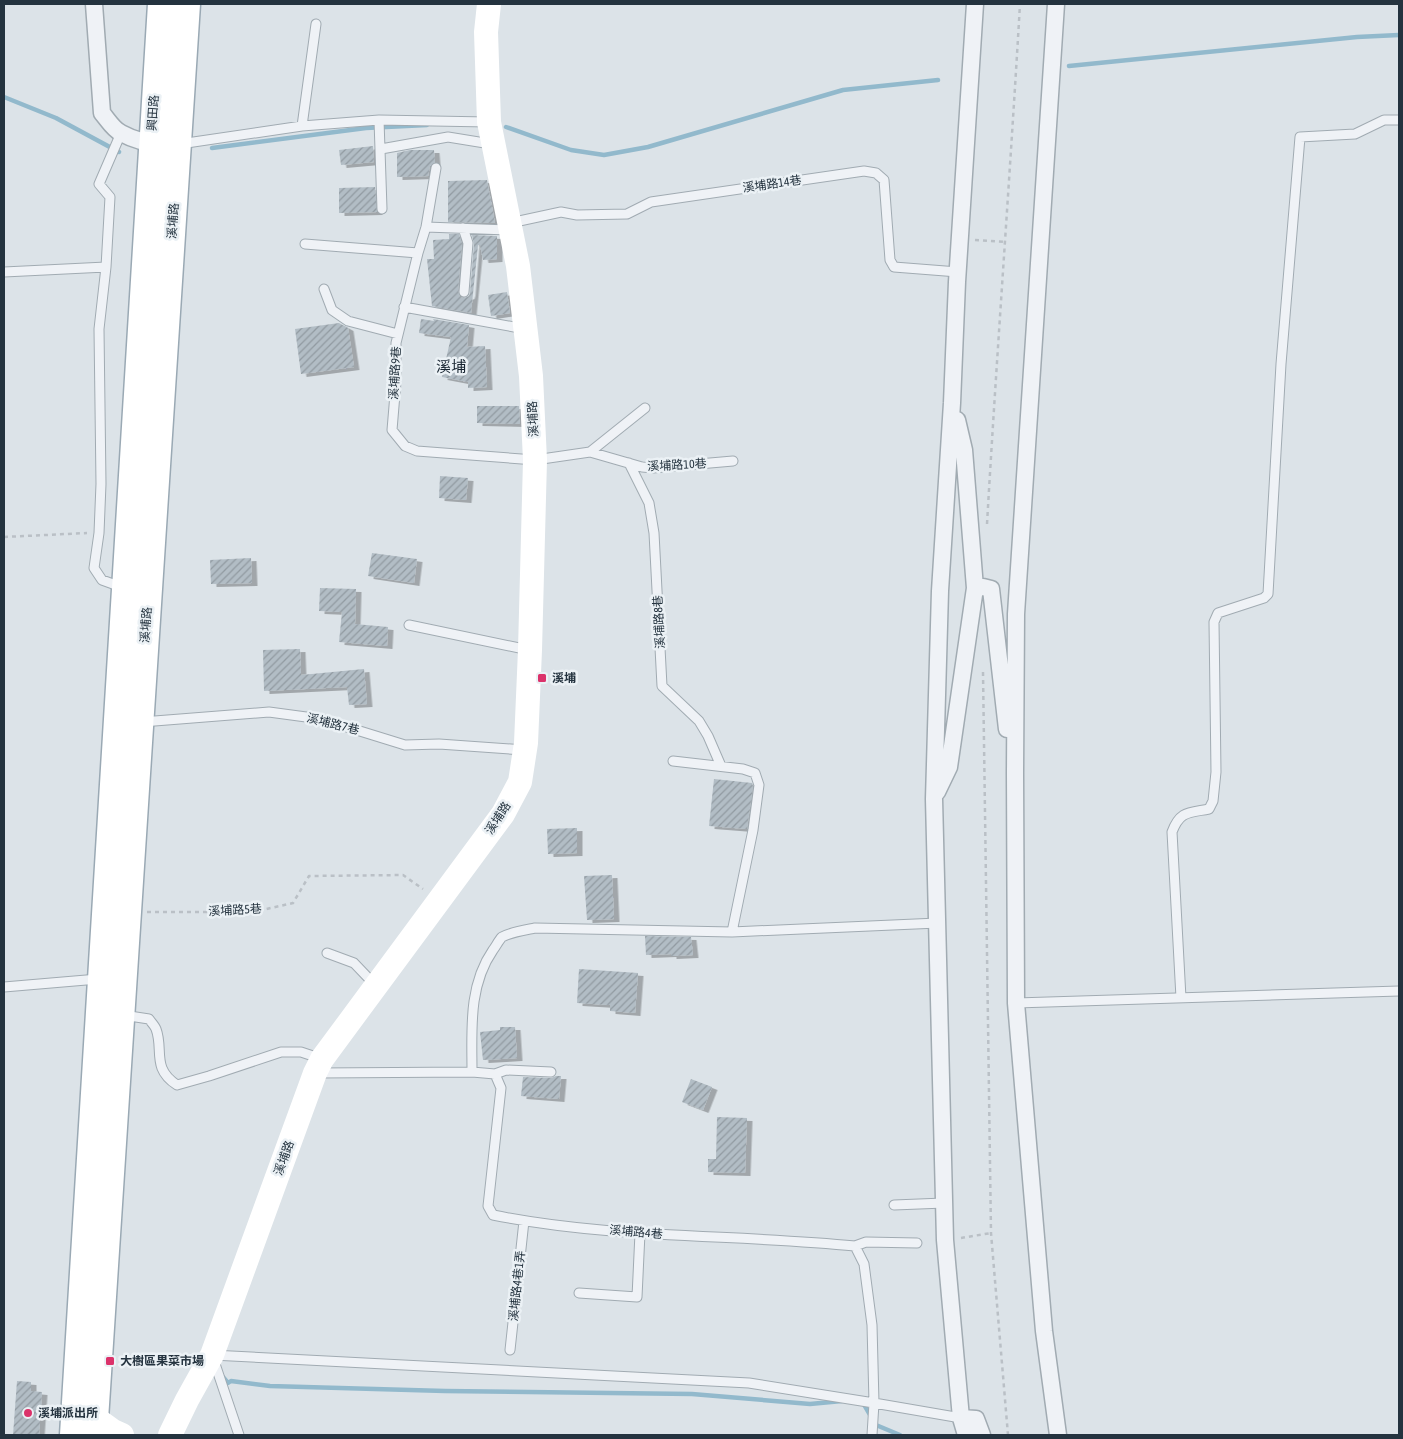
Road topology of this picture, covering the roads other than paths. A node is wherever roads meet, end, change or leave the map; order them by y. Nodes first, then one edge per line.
1 (94, 4) edge
2 (161, 4) edge
3 (187, 4) edge
4 (489, 4) edge
5 (975, 4) edge
6 (1056, 4) edge
7 (316, 24) dead end
8 (1399, 120) edge
9 (380, 123) junction
10 (302, 126) junction
11 (121, 133) junction
12 (491, 133) junction
13 (152, 144) junction
14 (178, 144) junction
15 (381, 146) junction
16 (436, 168) dead end
17 (382, 209) dead end
18 (426, 227) junction
19 (511, 227) junction
20 (463, 228) junction
21 (305, 244) dead end
22 (418, 253) junction
23 (106, 267) junction
24 (4, 272) edge
25 (958, 272) junction
26 (324, 289) dead end
27 (464, 292) dead end
28 (404, 307) junction
29 (526, 329) junction
30 (398, 334) junction
31 (952, 403) junction
32 (645, 408) dead end
33 (590, 452) junction
34 (535, 460) junction
35 (733, 461) dead end
36 (630, 463) junction
37 (124, 588) junction
38 (975, 588) junction
39 (409, 625) dead end
40 (530, 650) junction
41 (139, 722) junction
42 (525, 750) junction
43 (673, 761) dead end
44 (721, 766) junction
45 (1015, 773) junction
46 (934, 799) junction
47 (938, 924) junction
48 (732, 932) junction
49 (327, 953) dead end
50 (100, 979) junction
51 (4, 986) edge
52 (375, 986) junction
53 (1399, 991) edge
54 (1181, 998) junction
55 (1016, 1003) junction
56 (121, 1014) junction
57 (318, 1066) junction
58 (472, 1072) junction
59 (551, 1072) dead end
60 (495, 1074) junction
61 (944, 1203) junction
62 (894, 1204) dead end
63 (524, 1221) junction
64 (640, 1233) junction
65 (916, 1243) dead end
66 (855, 1246) junction
67 (579, 1293) dead end
68 (510, 1350) dead end
69 (212, 1355) junction
70 (874, 1403) junction
71 (961, 1418) junction
72 (94, 1426) edge
73 (166, 1433) edge
74 (72, 1435) edge
75 (122, 1435) edge
76 (239, 1435) edge
77 (872, 1435) edge
78 (966, 1435) edge
79 (982, 1435) edge
80 (1058, 1435) edge

1 - 11 street, 興田路
2 - 13 main road, 興田路
3 - 14 main road
4 - 12 street
5 - 25 street
6 - 45 street
7 - 10 lane
8 - 54 lane
9 - 10 lane
9 - 12 lane
9 - 15 lane
10 - 14 lane
11 - 13 street, 興田路
11 - 23 lane
12 - 15 lane
12 - 19 street, 溪埔路
13 - 14 street
13 - 37 main road, 溪埔路
14 - 41 main road, 溪埔路
15 - 17 lane
16 - 18 lane, 溪埔路9巷
18 - 20 lane
18 - 22 lane, 溪埔路9巷
19 - 20 lane
19 - 25 lane, 溪埔路14巷
19 - 29 street, 溪埔路
20 - 27 lane
21 - 22 lane
22 - 28 lane, 溪埔路9巷
23 - 24 lane
23 - 37 lane
25 - 31 street
26 - 30 lane
28 - 29 lane
28 - 30 lane, 溪埔路9巷
29 - 34 street, 溪埔路
30 - 34 lane, 溪埔路9巷
31 - 38 street
31 - 46 street
32 - 33 lane
33 - 34 lane, 溪埔路10巷
33 - 36 lane, 溪埔路10巷
34 - 40 street, 溪埔路
35 - 36 lane, 溪埔路10巷
36 - 44 lane, 溪埔路8巷
37 - 50 main road, 溪埔路
38 - 45 street
38 - 46 street
39 - 40 lane
40 - 42 street, 溪埔路
41 - 42 lane, 溪埔路7巷
41 - 56 main road, 溪埔路
42 - 52 street, 溪埔路
43 - 44 lane
44 - 48 lane
45 - 55 street
46 - 47 street
47 - 48 lane
47 - 61 street
48 - 58 lane
49 - 52 lane
50 - 51 lane
50 - 74 main road, 溪埔路
52 - 57 street, 溪埔路
53 - 54 lane
54 - 55 lane
55 - 80 street
56 - 57 lane
56 - 72 main road, 溪埔路
57 - 58 lane
57 - 69 street, 溪埔路
58 - 60 lane
59 - 60 lane
60 - 63 lane, 溪埔路4巷
61 - 62 lane
61 - 71 street
63 - 64 lane, 溪埔路4巷
63 - 68 lane, 溪埔路4巷1弄
64 - 66 lane, 溪埔路4巷
64 - 67 lane
65 - 66 lane, 溪埔路4巷
66 - 70 lane
69 - 70 lane
69 - 73 street, 溪埔路
69 - 76 lane
70 - 71 lane
70 - 77 lane
71 - 78 street
71 - 79 street
72 - 75 street

